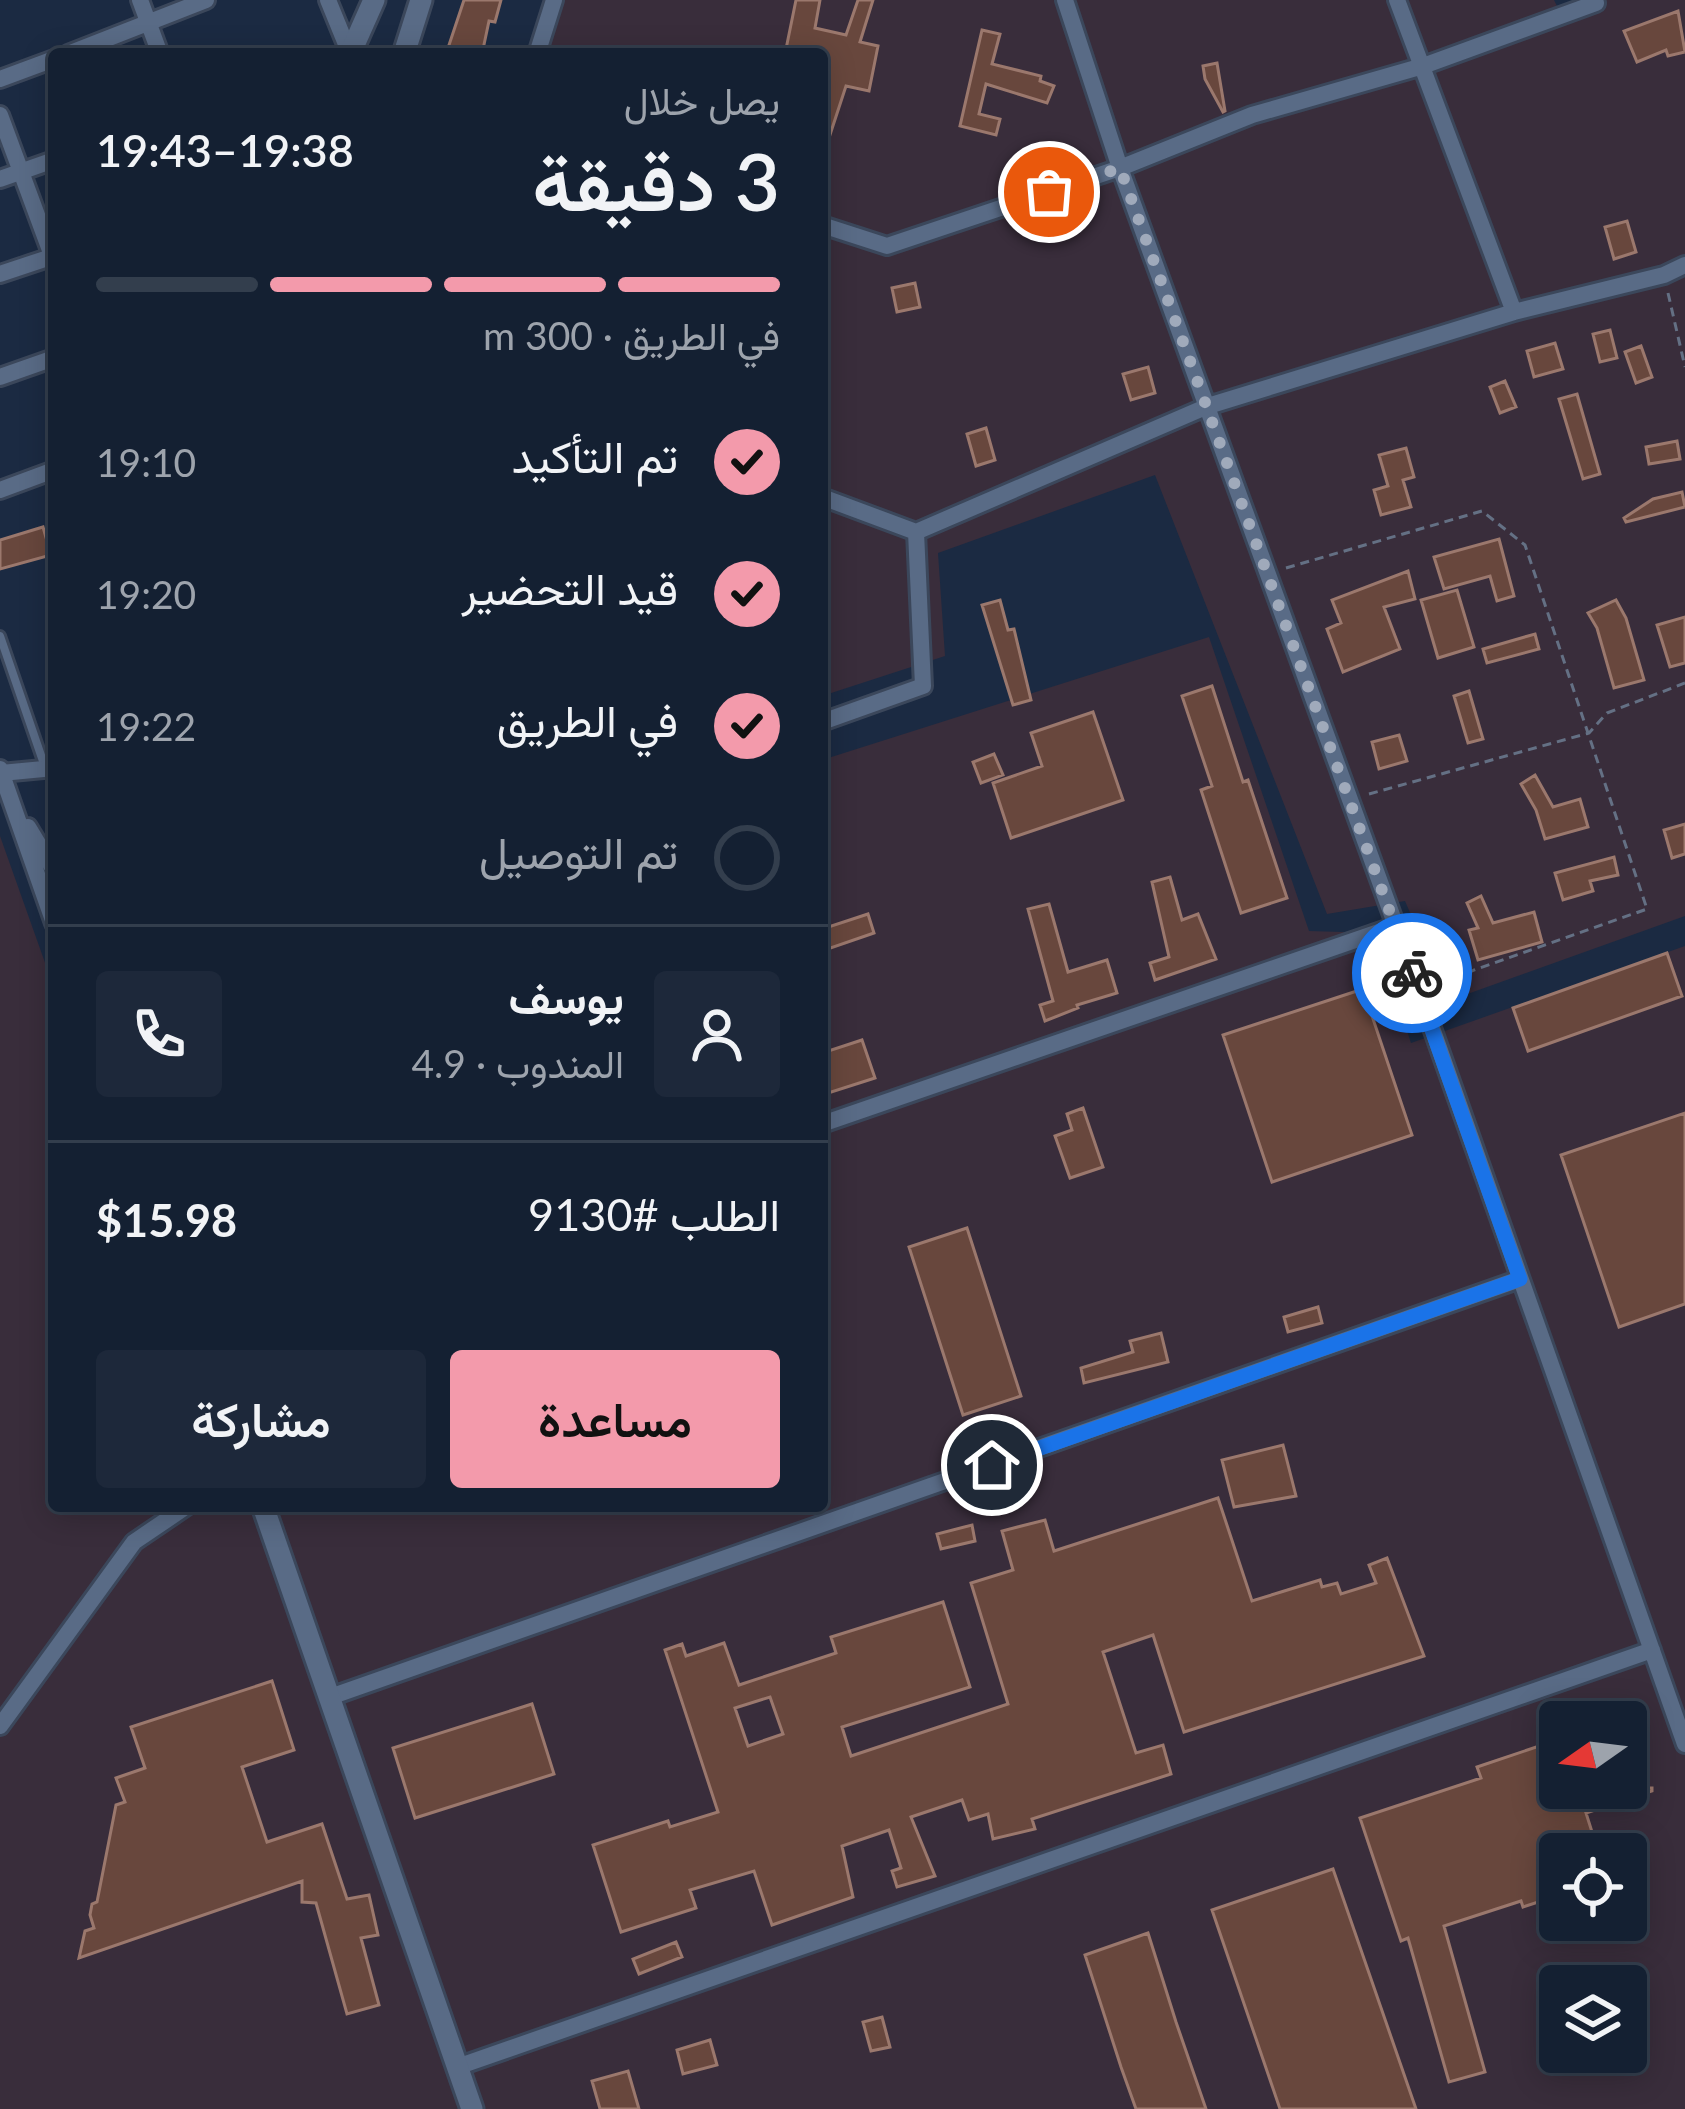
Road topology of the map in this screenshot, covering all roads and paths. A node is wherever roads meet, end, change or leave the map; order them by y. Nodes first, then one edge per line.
1 (140, 0) edge
2 (206, 0) edge
3 (328, 0) edge
4 (374, 0) edge
5 (421, 0) edge
6 (554, 0) edge
7 (1065, 0) edge
8 (1397, 0) edge
9 (1594, 0) edge
10 (149, 24) junction
11 (84, 48) edge
12 (158, 48) edge
13 (348, 48) edge
14 (353, 48) edge
15 (406, 48) edge
16 (539, 48) edge
17 (48, 61) edge
18 (1423, 66) junction
19 (0, 80) edge
20 (0, 115) edge
21 (48, 162) edge
22 (1120, 168) junction
23 (21, 172) junction
24 (0, 179) edge
25 (828, 228) edge
26 (48, 242) edge
27 (48, 260) edge
28 (1685, 265) edge
29 (0, 274) edge
30 (1664, 274) junction
31 (1514, 312) junction
32 (48, 360) edge
33 (1685, 367) edge
34 (0, 377) edge
35 (1208, 406) junction
36 (48, 472) edge
37 (0, 490) edge
38 (828, 498) edge
39 (916, 532) junction
40 (1268, 573) junction
41 (0, 636) edge
42 (1685, 683) edge
43 (828, 720) edge
44 (1589, 733) junction
45 (48, 763) edge
46 (48, 768) edge
47 (3, 777) edge
48 (1350, 799) junction
49 (48, 859) edge
50 (48, 905) edge
51 (1396, 926) junction
52 (1421, 997) junction
53 (828, 1122) edge
54 (1520, 1279) junction
55 (178, 1512) edge
56 (264, 1512) edge
57 (1652, 1650) junction
58 (330, 1697) junction
59 (0, 1726) edge
60 (1685, 1744) edge
61 (457, 2067) junction
62 (472, 2109) edge

1 - 10 street
2 - 10 street
3 - 13 street
4 - 14 street
5 - 15 street
6 - 16 street
7 - 22 street
8 - 18 street
9 - 18 street
10 - 11 street
10 - 12 street
17 - 19 street
18 - 22 street
18 - 31 street
20 - 23 street
21 - 23 street
22 - 25 street
22 - 35 street
23 - 24 street
23 - 26 street
27 - 29 street
28 - 30 street
30 - 31 street
30 - 33 path
31 - 35 street
32 - 34 street
35 - 39 street
35 - 40 street
36 - 37 street
38 - 39 street
39 - 43 street
40 - 44 path
40 - 48 street
41 - 45 lane
42 - 44 path
44 - 48 path
44 - 52 path
46 - 47 street
47 - 49 street
47 - 50 street
48 - 51 street
51 - 52 street
51 - 53 street
52 - 54 street
54 - 57 street
54 - 58 street
55 - 59 street
56 - 58 street
57 - 60 street
57 - 61 street
58 - 61 street
61 - 62 street

